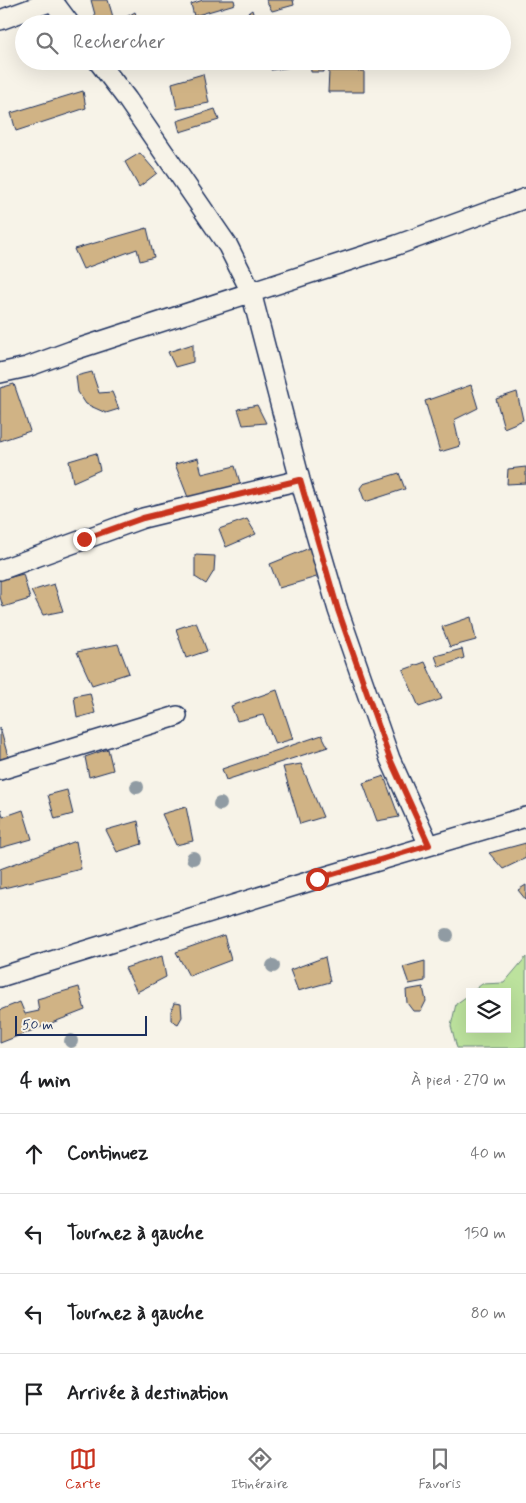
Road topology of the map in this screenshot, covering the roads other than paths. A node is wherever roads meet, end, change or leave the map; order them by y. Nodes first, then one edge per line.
1 (52, 1) edge
2 (63, 15) edge
3 (0, 20) edge
4 (105, 70) edge
5 (526, 198) edge
6 (251, 292) junction
7 (0, 373) edge
8 (300, 480) junction
9 (0, 570) edge
10 (177, 716) dead end
11 (0, 770) edge
12 (526, 818) edge
13 (429, 845) junction
14 (0, 977) edge

1 - 2 street
1 - 3 street
4 - 6 street
5 - 6 street
6 - 7 street
6 - 8 street
8 - 9 street
8 - 13 street
10 - 11 street
12 - 13 street
13 - 14 street

